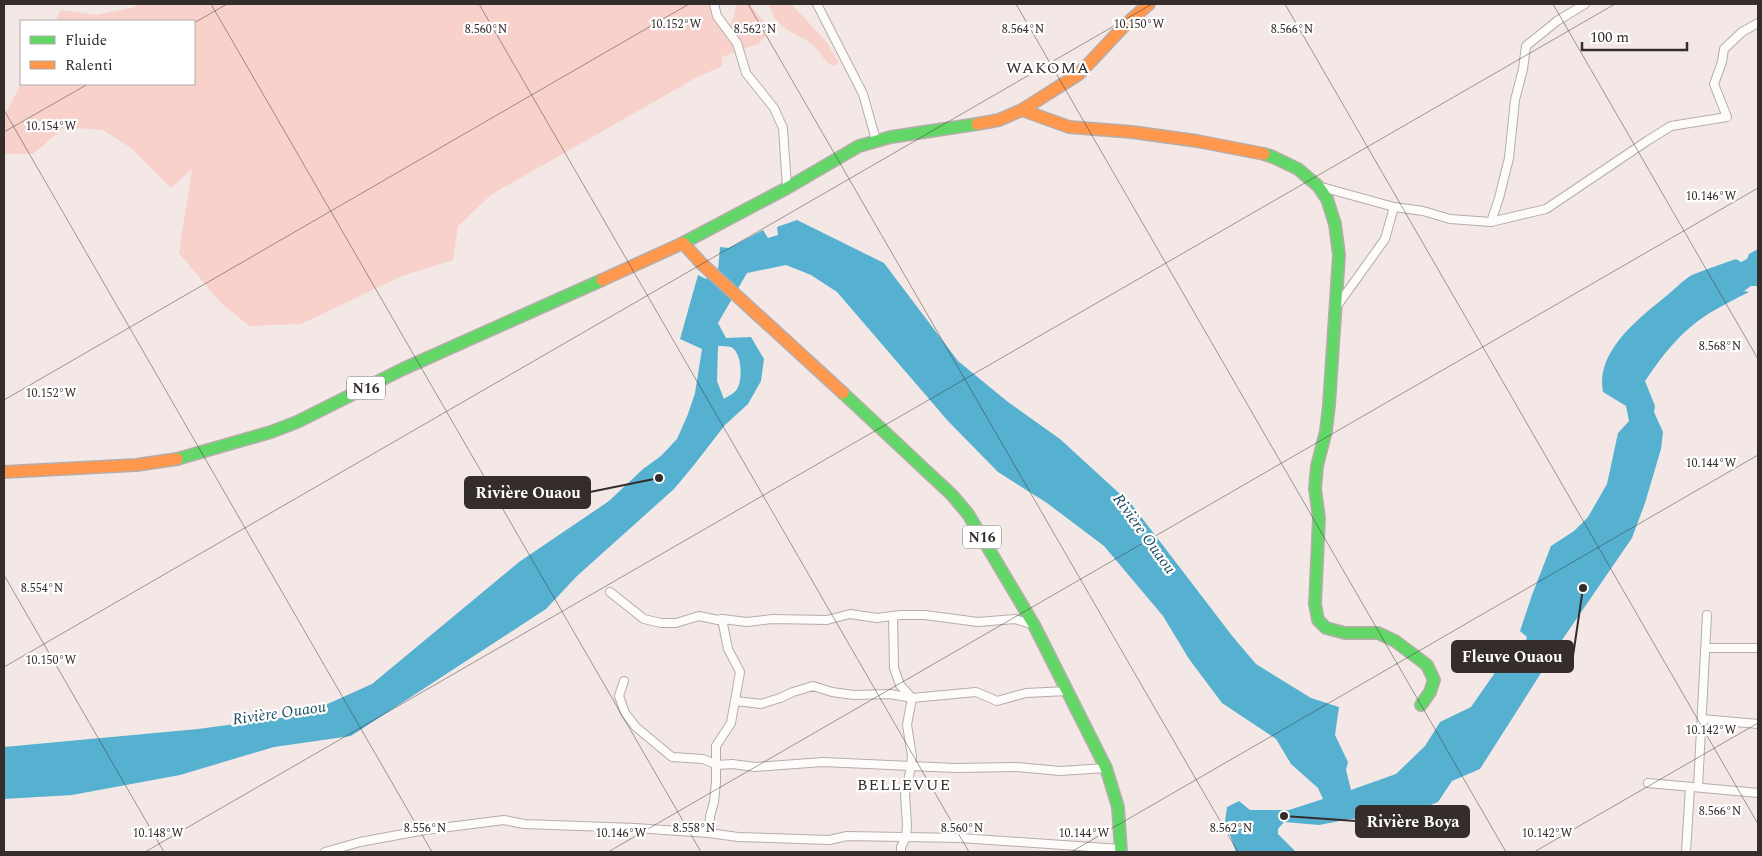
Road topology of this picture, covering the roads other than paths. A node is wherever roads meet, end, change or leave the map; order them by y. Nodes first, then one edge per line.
1 (714, 4) edge
2 (817, 4) edge
3 (1149, 4) edge
4 (1585, 4) edge
5 (1758, 23) edge
6 (1022, 110) junction
7 (876, 140) junction
8 (1318, 186) junction
9 (787, 188) junction
10 (1394, 207) junction
11 (1491, 222) junction
12 (684, 243) junction
13 (1334, 309) junction
14 (4, 472) edge
15 (610, 592) dead end
16 (1707, 615) dead end
17 (893, 616) junction
18 (722, 619) junction
19 (1034, 625) junction
20 (1706, 648) junction
21 (1758, 648) edge
22 (624, 681) dead end
23 (1068, 692) junction
24 (912, 698) junction
25 (736, 701) junction
26 (1421, 705) dead end
27 (1702, 719) junction
28 (1758, 724) edge
29 (718, 765) junction
30 (911, 767) junction
31 (1106, 768) junction
32 (1648, 783) dead end
33 (1694, 787) junction
34 (1758, 793) edge
35 (709, 833) junction
36 (906, 837) junction
37 (1121, 850) edge
38 (325, 852) edge
39 (901, 852) edge
40 (1686, 852) edge

1 - 9 street
2 - 7 street
3 - 6 main road, N16
4 - 11 street
5 - 11 street
6 - 7 main road, N16
6 - 8 main road
7 - 9 main road, N16
8 - 10 street
8 - 13 main road
9 - 12 main road, N16
10 - 11 street
10 - 13 street
12 - 14 main road, N16 / N16
12 - 19 main road, N16
13 - 26 main road
15 - 18 street
16 - 20 street
17 - 18 street
17 - 19 street
17 - 24 street
18 - 25 street
19 - 23 main road, N16
20 - 21 street
20 - 27 street
22 - 29 street
23 - 24 street
23 - 31 main road, N16
24 - 25 street
24 - 30 street
25 - 29 street
27 - 28 street
27 - 33 street
29 - 30 street
29 - 35 street
30 - 31 street
30 - 36 street
31 - 37 main road, N16
32 - 33 street
33 - 34 street
33 - 40 street
35 - 36 street
35 - 38 street
36 - 37 street
36 - 39 street

